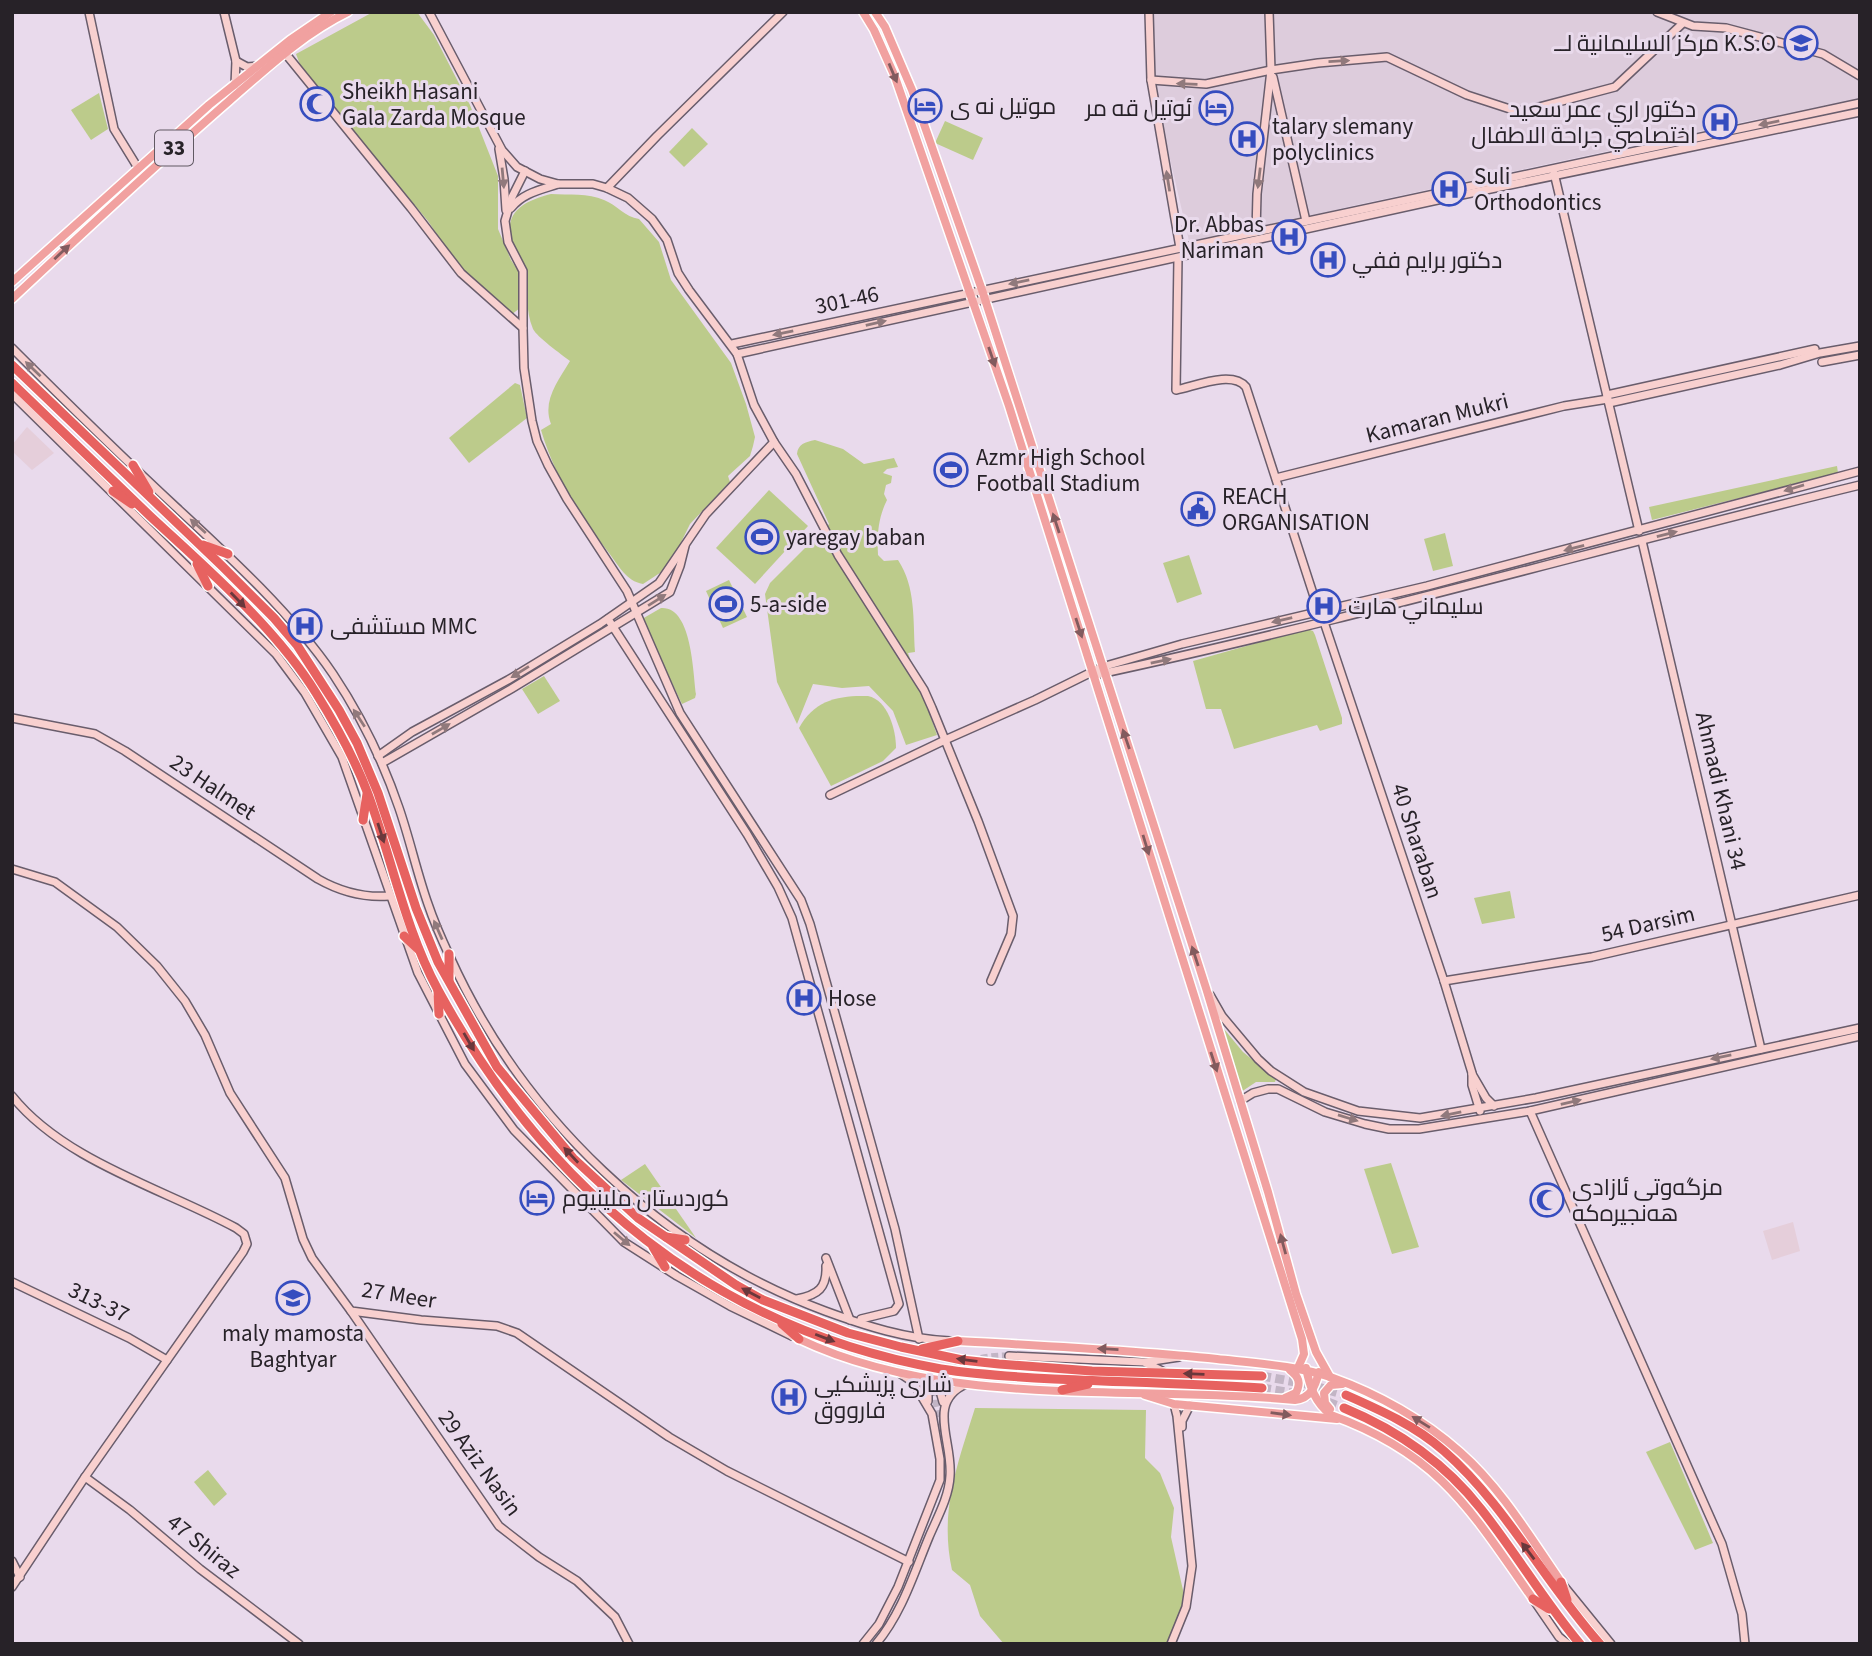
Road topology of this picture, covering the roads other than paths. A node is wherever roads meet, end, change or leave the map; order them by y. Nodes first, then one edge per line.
1 (89, 12) edge
2 (224, 12) edge
3 (331, 12) edge
4 (348, 12) edge
5 (429, 12) edge
6 (783, 12) edge
7 (863, 12) edge
8 (875, 12) edge
9 (1149, 12) edge
10 (1269, 12) edge
11 (1657, 12) edge
12 (1683, 23) junction
13 (285, 53) junction
14 (236, 61) junction
15 (258, 66) junction
16 (1271, 70) junction
17 (1860, 76) edge
18 (1151, 80) junction
19 (235, 85) junction
20 (1860, 103) edge
21 (217, 105) junction
22 (1860, 112) edge
23 (206, 115) junction
24 (497, 142) junction
25 (138, 168) junction
26 (525, 171) junction
27 (1554, 173) junction
28 (558, 184) junction
29 (607, 187) junction
30 (506, 214) junction
31 (1306, 221) junction
32 (1256, 232) junction
33 (1180, 248) junction
34 (1178, 258) junction
35 (12, 282) edge
36 (984, 295) junction
37 (972, 297) junction
38 (13, 299) edge
39 (523, 328) junction
40 (732, 344) junction
41 (1860, 346) edge
42 (12, 348) edge
43 (737, 354) junction
44 (1860, 355) edge
45 (1822, 362) dead end
46 (12, 365) edge
47 (12, 383) edge
48 (12, 394) edge
49 (1608, 399) junction
50 (774, 442) junction
51 (133, 465) junction
52 (1860, 471) edge
53 (1276, 478) junction
54 (1860, 485) edge
55 (113, 492) junction
56 (1759, 499) junction
57 (155, 503) junction
58 (1736, 505) junction
59 (1761, 510) junction
60 (149, 515) junction
61 (1738, 516) junction
62 (1640, 531) junction
63 (687, 541) junction
64 (1642, 541) junction
65 (197, 542) junction
66 (228, 554) junction
67 (193, 556) junction
68 (1512, 564) junction
69 (1498, 568) junction
70 (1514, 573) junction
71 (1501, 576) junction
72 (208, 586) junction
73 (631, 602) junction
74 (1319, 612) junction
75 (636, 614) junction
76 (1324, 622) junction
77 (610, 623) junction
78 (1231, 632) junction
79 (1234, 644) junction
80 (314, 670) junction
81 (1097, 672) junction
82 (304, 676) junction
83 (326, 688) junction
84 (317, 694) junction
85 (12, 718) edge
86 (945, 740) junction
87 (380, 760) junction
88 (367, 793) junction
89 (830, 795) dead end
90 (363, 820) junction
91 (1166, 864) junction
92 (1153, 868) junction
93 (12, 869) edge
94 (1173, 887) junction
95 (1160, 892) junction
96 (389, 895) junction
97 (1860, 895) edge
98 (1732, 926) junction
99 (404, 936) junction
100 (421, 952) junction
101 (449, 954) junction
102 (991, 981) dead end
103 (1444, 981) junction
104 (449, 985) junction
105 (1206, 988) junction
106 (438, 989) junction
107 (439, 1014) junction
108 (1860, 1028) edge
109 (1860, 1037) edge
110 (1761, 1049) junction
111 (1472, 1073) junction
112 (12, 1096) edge
113 (1240, 1101) junction
114 (1330, 1103) junction
115 (1494, 1105) junction
116 (1479, 1108) junction
117 (532, 1110) junction
118 (1531, 1111) junction
119 (1325, 1112) junction
120 (1482, 1118) junction
121 (521, 1119) junction
122 (545, 1125) junction
123 (535, 1135) junction
124 (1264, 1176) junction
125 (1252, 1179) junction
126 (1268, 1192) junction
127 (1257, 1194) junction
128 (664, 1237) junction
129 (685, 1240) junction
130 (650, 1243) junction
131 (665, 1267) junction
132 (12, 1282) edge
133 (796, 1300) junction
134 (351, 1311) junction
135 (775, 1318) junction
136 (861, 1319) dead end
137 (850, 1320) junction
138 (799, 1339) junction
139 (919, 1339) junction
140 (958, 1341) junction
141 (917, 1351) junction
142 (1316, 1352) junction
143 (1009, 1356) tunnel mouth
144 (1187, 1356) junction
145 (167, 1360) junction
146 (1144, 1362) junction
147 (1298, 1371) junction
148 (1165, 1372) junction
149 (900, 1373) junction
150 (1318, 1375) junction
151 (1262, 1376) tunnel mouth
152 (1330, 1377) junction
153 (1097, 1382) junction
154 (966, 1384) junction
155 (1348, 1384) junction
156 (1262, 1388) tunnel mouth
157 (1062, 1390) junction
158 (1312, 1391) junction
159 (1142, 1394) junction
160 (1346, 1395) tunnel mouth
161 (1282, 1399) junction
162 (1174, 1404) junction
163 (1189, 1405) junction
164 (930, 1407) junction
165 (944, 1407) junction
166 (1344, 1408) tunnel mouth
167 (940, 1417) tunnel mouth
168 (1343, 1419) junction
169 (1410, 1442) junction
170 (1415, 1456) junction
171 (85, 1477) junction
172 (12, 1560) edge
173 (909, 1562) junction
174 (20, 1577) junction
175 (1561, 1582) junction
176 (12, 1587) edge
177 (1533, 1599) junction
178 (890, 1605) junction
179 (1568, 1605) junction
180 (1556, 1614) junction
181 (299, 1644) edge
182 (629, 1644) edge
183 (863, 1644) edge
184 (876, 1644) edge
185 (1173, 1644) edge
186 (1568, 1644) edge
187 (1580, 1644) edge
188 (1600, 1644) edge
189 (1611, 1644) edge
190 (1745, 1644) edge

1 - 25 main road
2 - 14 main road
3 - 15 main road, 33
4 - 13 main road, 33
5 - 24 main road
6 - 29 main road
7 -> 37 main road
8 - 36 main road
9 - 18 main road
10 - 16 main road
11 - 12 main road
16 -> 12 main road
12 - 17 main road
13 - 21 main road, 33
13 - 39 main road
14 - 15 main road
14 - 19 main road
15 - 19 main road, 33
16 -> 18 main road
16 - 31 main road
16 -> 32 main road
33 -> 18 main road
19 - 21 main road, 33
20 -> 27 main road
21 - 23 main road, 33
22 - 27 main road
23 - 25 main road, 33
38 -> 23 main road, 33
24 - 26 main road
24 -> 30 main road
25 - 35 main road, 33
26 - 28 main road
26 - 30 main road
27 - 31 main road
27 - 34 main road
27 - 49 main road
28 - 29 main road
28 - 30 main road
29 - 40 main road
30 - 39 main road
31 - 32 main road
32 - 33 main road
33 -> 36 main road
34 - 36 main road
34 - 53 main road
36 - 37 main road
81 -> 36 main road
37 -> 40 main road, 301-46
43 -> 37 main road, 301-46
37 -> 81 main road
39 - 73 main road
40 - 43 main road
41 - 49 main road, Kamaran Mukri
51 -> 42 main road
43 - 50 main road
44 - 45 main road
46 - 57 highway
47 - 60 highway
48 - 55 main road
49 - 53 main road, Kamaran Mukri
49 - 62 main road
50 - 63 main road
50 - 86 main road
51 - 57 highway
66 -> 51 main road
52 -> 56 main road
53 - 74 main road
54 - 59 main road
55 - 60 highway
55 - 72 main road
56 - 58 main road
56 - 59 main road
57 - 65 highway
58 - 61 main road
58 - 62 main road
59 - 61 main road
60 - 67 highway
64 -> 61 main road
62 -> 68 main road
63 - 73 main road
75 -> 63 main road
64 - 70 main road
64 - 98 main road, Ahmadi Khani 34
65 - 66 highway
65 - 80 highway
87 -> 66 main road
67 - 72 highway
67 -> 82 highway
68 - 69 main road
68 - 70 main road
69 - 71 main road
69 - 74 main road
70 - 71 main road
71 - 76 main road
72 - 90 main road
73 - 75 main road
73 - 77 main road
74 -> 78 main road
75 - 77 main road
75 - 139 main road
76 - 79 main road
76 - 103 main road, 40 Sharaban
77 - 87 main road
77 - 136 main road
78 - 79 main road
78 - 81 main road
81 -> 79 main road
80 - 82 highway
80 - 83 highway
81 - 86 main road
91 -> 81 main road
81 -> 92 main road
82 - 84 highway
83 - 84 highway
83 - 104 highway
84 - 88 highway
85 - 96 main road, 23 Halmet
86 - 89 main road
86 - 102 main road
101 -> 87 main road
88 - 90 highway
88 -> 100 highway
90 - 96 main road
91 - 92 main road
91 - 94 main road
92 - 95 main road
93 - 134 main road, 27 Meer
94 - 95 main road
105 -> 94 main road
95 -> 125 main road
96 - 99 main road
97 - 98 main road, 54 Darsim
98 - 103 main road, 54 Darsim
98 - 110 main road, Ahmadi Khani 34
99 - 100 highway
99 - 107 main road
100 - 106 highway
101 - 104 highway
101 - 129 main road
103 - 111 main road, 40 Sharaban
104 - 117 highway
105 - 113 main road
105 - 114 main road
106 - 107 highway
106 -> 121 highway
107 -> 131 main road
108 - 110 main road
118 -> 109 main road
110 -> 115 main road
111 - 115 main road, 40 Sharaban
111 - 116 main road, 40 Sharaban
112 - 145 main road
113 - 119 main road
113 - 124 main road
116 -> 114 main road
114 - 119 main road
115 - 116 main road
116 - 120 main road, 40 Sharaban
117 - 121 highway
117 - 122 highway
118 - 120 main road
118 - 190 main road
119 -> 120 main road
121 - 123 highway
122 - 123 highway
128 -> 122 highway
123 - 130 highway
124 - 125 main road
124 - 126 main road
125 - 127 main road
126 - 127 main road
142 -> 126 main road
127 - 147 main road
128 - 129 highway
141 -> 128 highway
129 - 133 main road
130 - 131 highway
130 - 135 highway
131 - 138 main road
132 - 145 main road, 313-37
133 - 137 main road
133 - 137 main road
134 - 173 main road, 27 Meer
134 - 182 main road, 29 Aziz Nasin
135 - 138 highway
135 -> 153 highway
137 - 139 main road
138 - 149 main road
139 - 140 main road
140 - 141 highway
144 -> 140 main road
148 -> 141 highway
142 - 150 main road
142 - 152 main road
143 - 146 main road
144 - 146 main road
144 - 147 main road
145 - 171 main road
146 - 148 main road
147 - 150 main road
147 - 158 main road
147 - 161 main road
151 -> 148 highway
149 - 154 main road
149 - 164 main road
150 - 152 main road
150 - 158 main road
152 - 155 main road
153 - 156 highway
153 - 157 highway
154 - 157 main road
154 - 165 main road
155 - 168 main road
175 -> 155 main road
157 - 159 main road
158 - 161 main road
158 - 168 main road
159 - 161 main road
159 - 162 main road
179 -> 160 highway
162 - 163 main road
162 - 185 main road
163 -> 168 main road
163 - 185 main road
164 - 165 main road
164 - 173 main road
165 - 184 main road
166 - 169 highway
167 - 178 main road
168 - 170 main road
169 - 170 highway
169 - 180 highway
170 - 177 main road
171 - 174 main road
171 - 181 main road, 47 Shiraz
172 - 174 main road
173 - 178 main road
174 - 176 main road
175 - 179 highway
175 - 189 main road
177 - 180 highway
177 - 186 main road
178 - 183 main road
179 - 188 highway
180 - 187 highway

